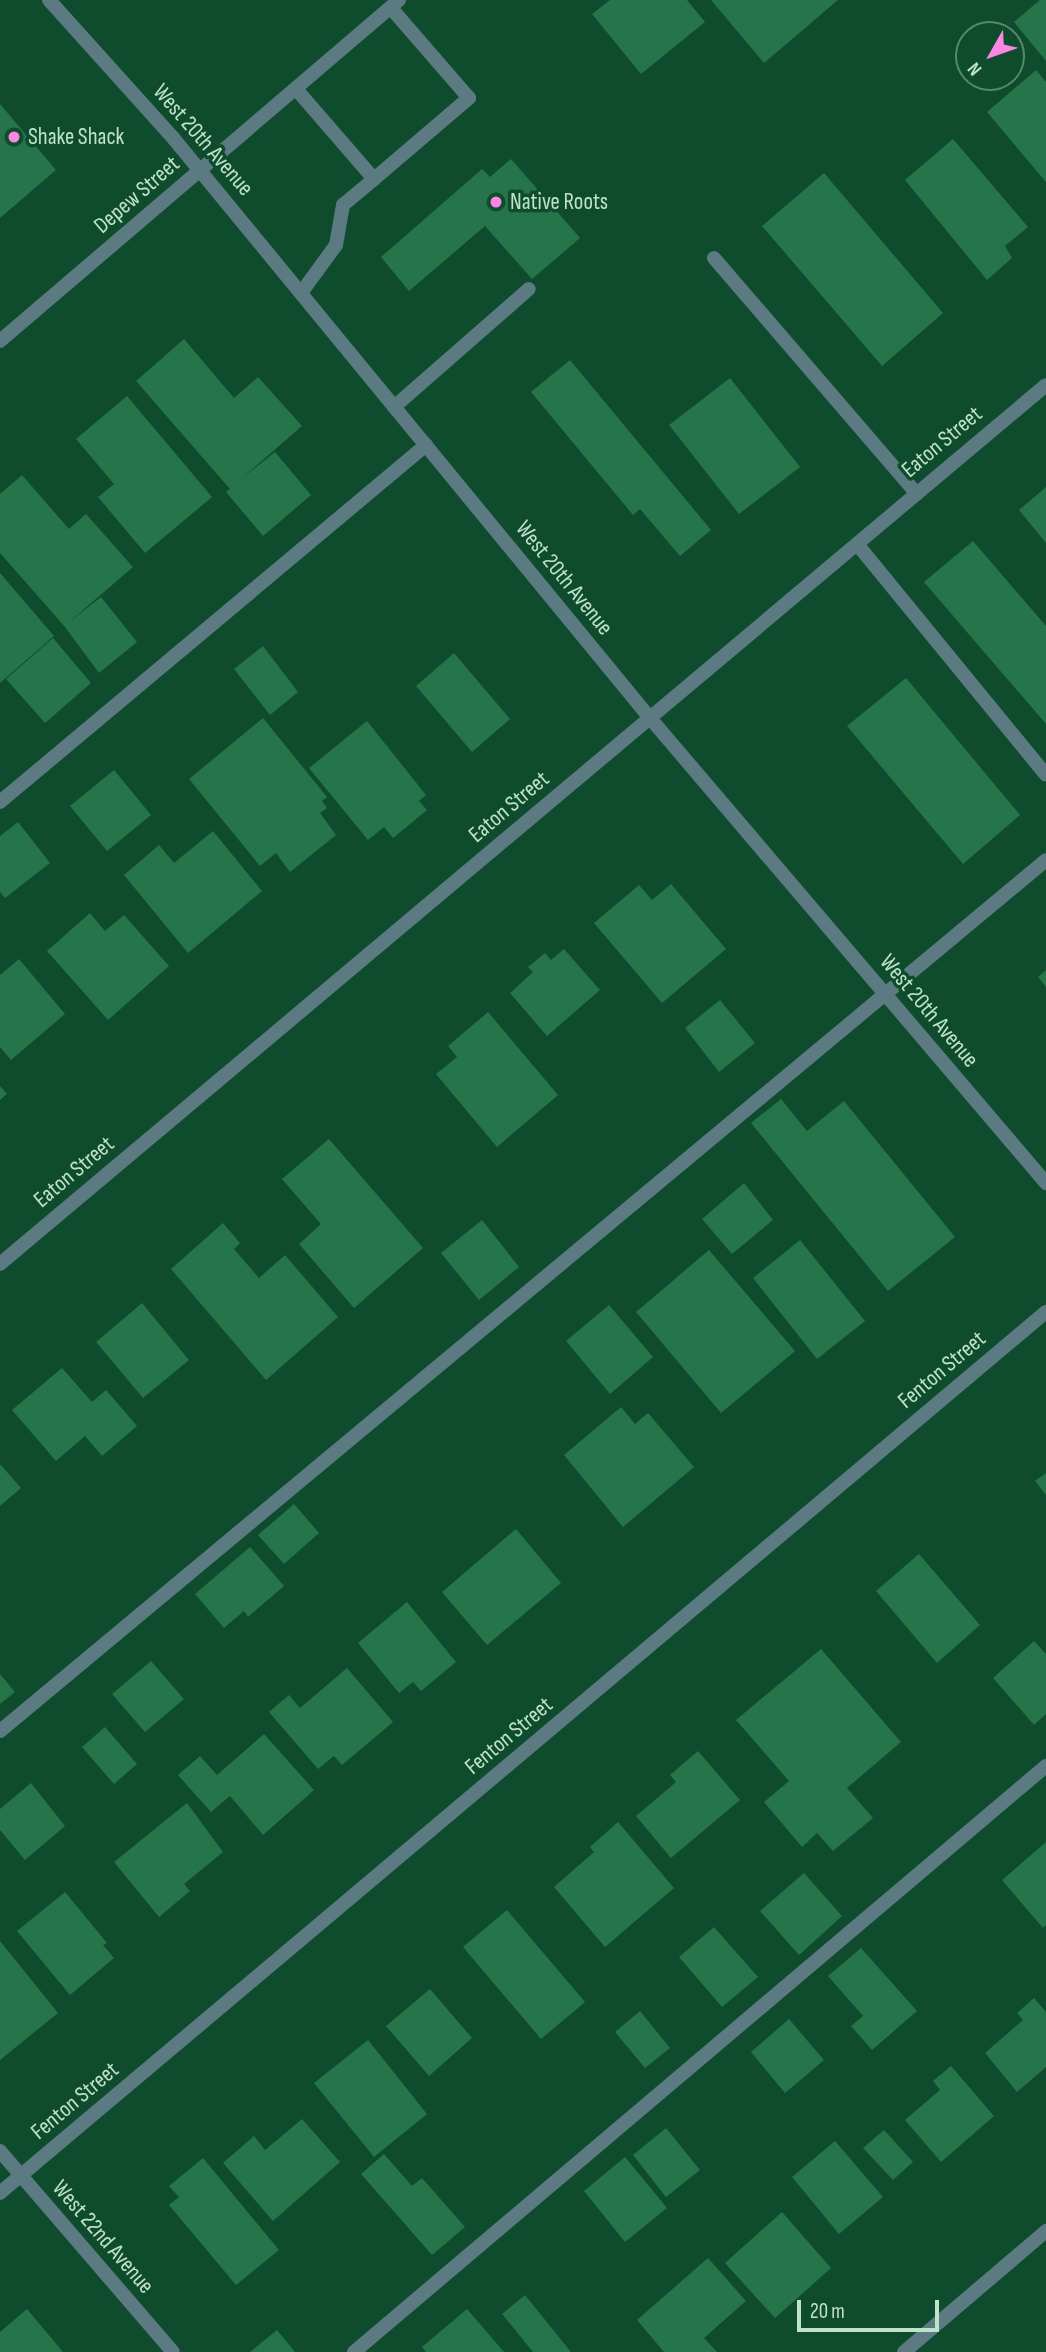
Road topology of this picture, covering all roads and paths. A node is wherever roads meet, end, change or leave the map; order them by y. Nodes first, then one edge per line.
1 (49, 0) edge
2 (395, 4) edge
3 (296, 89) junction
4 (200, 171) junction
5 (373, 179) junction
6 (714, 258) dead end
7 (529, 289) dead end
8 (301, 293) junction
9 (0, 341) edge
10 (1046, 385) edge
11 (394, 407) junction
12 (426, 444) junction
13 (916, 494) junction
14 (857, 544) junction
15 (650, 718) junction
16 (1046, 775) edge
17 (0, 802) edge
18 (1046, 860) edge
19 (884, 992) junction
20 (1046, 1183) edge
21 (0, 1264) edge
22 (1046, 1312) edge
23 (0, 1731) edge
24 (1046, 1766) edge
25 (0, 2151) edge
26 (21, 2176) junction
27 (0, 2193) edge
28 (1046, 2231) edge
29 (173, 2352) edge
30 (354, 2352) edge
31 (904, 2352) edge

1 - 4 street, West 20th Avenue
2 - 3 street, Depew Street
2 - 5 street
3 - 4 street, Depew Street
3 - 5 street
4 - 8 street, West 20th Avenue
4 - 9 street, Depew Street
5 - 8 street
6 - 13 street
7 - 11 street
8 - 11 street, West 20th Avenue
10 - 13 street, Eaton Street
11 - 12 street, West 20th Avenue
12 - 15 street, West 20th Avenue
12 - 17 street
13 - 14 street, Eaton Street
14 - 15 street, Eaton Street
14 - 16 street
15 - 19 street, West 20th Avenue
15 - 21 street, Eaton Street
18 - 19 street
19 - 20 street, West 20th Avenue
19 - 23 street
22 - 26 street, Fenton Street
24 - 30 street
25 - 26 street, West 22nd Avenue
26 - 27 street, Fenton Street
26 - 29 street, West 22nd Avenue
28 - 31 street

